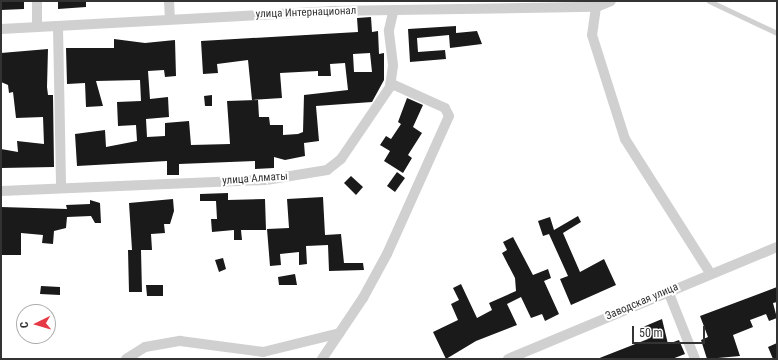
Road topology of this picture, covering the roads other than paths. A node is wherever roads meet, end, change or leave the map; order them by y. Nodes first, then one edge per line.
1 (37, 1) edge
2 (169, 1) edge
3 (611, 1) edge
4 (709, 1) edge
5 (596, 7) junction
6 (393, 12) junction
7 (170, 18) junction
8 (37, 27) junction
9 (58, 27) junction
10 (1, 29) edge
11 (777, 32) edge
12 (390, 83) junction
13 (61, 188) junction
14 (1, 191) edge
15 (777, 247) edge
16 (710, 273) junction
17 (668, 291) junction
18 (340, 333) junction
19 (126, 359) edge
20 (322, 359) edge
21 (508, 359) edge
22 (695, 359) edge

1 - 8 street
2 - 7 street
3 - 5 street, улица Интернационал
4 - 11 lane
5 - 6 street, улица Интернационал
5 - 16 street
6 - 7 street, улица Интернационал
6 - 12 street, улица Алматы
7 - 9 street, улица Интернационал
8 - 9 street, улица Интернационал
8 - 10 street, улица Интернационал
9 - 13 street
12 - 13 street, улица Алматы
12 - 18 street
13 - 14 street, улица Алматы
15 - 16 street, Заводская улица
16 - 17 street, Заводская улица
17 - 21 street, Заводская улица
17 - 22 street
18 - 19 street
18 - 20 street

